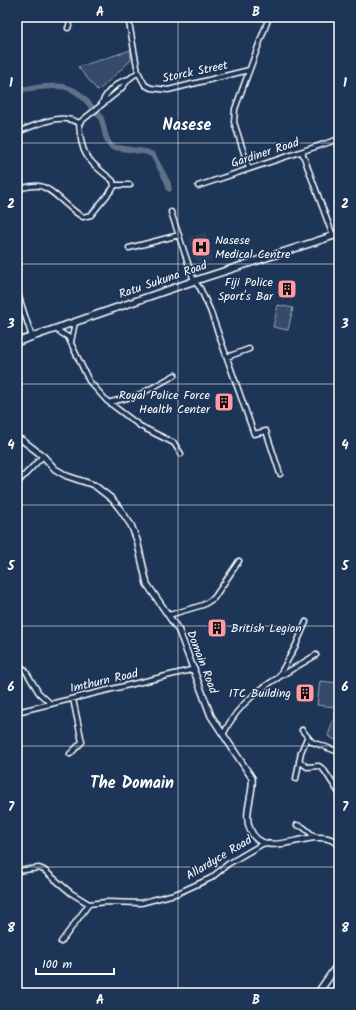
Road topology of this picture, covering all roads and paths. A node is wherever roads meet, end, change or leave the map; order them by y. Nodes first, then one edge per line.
1 (72, 17) edge
2 (128, 17) edge
3 (269, 17) edge
4 (68, 28) dead end
5 (249, 70) junction
6 (138, 72) junction
7 (79, 123) junction
8 (17, 132) edge
9 (339, 139) edge
10 (302, 152) junction
11 (249, 169) junction
12 (114, 184) junction
13 (130, 185) dead end
14 (198, 186) dead end
15 (17, 189) edge
16 (171, 212) dead end
17 (179, 235) junction
18 (336, 235) edge
19 (129, 248) dead end
20 (194, 281) junction
21 (17, 291) edge
22 (75, 322) junction
23 (55, 329) junction
24 (32, 337) junction
25 (17, 342) edge
26 (71, 342) junction
27 (249, 349) dead end
28 (227, 357) junction
29 (175, 375) dead end
30 (111, 402) junction
31 (17, 440) edge
32 (181, 454) dead end
33 (43, 456) junction
34 (280, 474) dead end
35 (17, 483) edge
36 (239, 561) dead end
37 (169, 615) junction
38 (306, 622) dead end
39 (316, 655) dead end
40 (17, 663) edge
41 (195, 669) junction
42 (278, 679) junction
43 (73, 699) junction
44 (51, 704) junction
45 (17, 712) edge
46 (302, 730) dead end
47 (223, 735) junction
48 (307, 738) junction
49 (339, 752) edge
50 (70, 754) dead end
51 (299, 761) junction
52 (296, 779) dead end
53 (339, 793) edge
54 (297, 825) dead end
55 (315, 837) junction
56 (264, 843) junction
57 (339, 845) edge
58 (17, 871) edge
59 (90, 904) junction
60 (61, 942) dead end
61 (339, 964) edge
62 (318, 993) edge

1 - 4 street
2 - 6 street, Storck Street
3 - 5 street
5 - 6 street, Storck Street
5 - 11 street
6 - 7 street
7 - 8 street
7 - 12 street
9 - 10 street, Gardiner Road
10 - 11 street, Gardiner Road
10 - 18 street
11 - 14 street, Gardiner Road
12 - 13 street
12 - 15 street
16 - 17 street
17 - 19 street
17 - 20 street
18 - 20 main road, Ratu Sukuna Road
20 - 22 main road, Ratu Sukuna Road
20 - 28 street
21 - 24 street
22 - 23 main road, Ratu Sukuna Road
22 - 26 street
23 - 24 main road, Ratu Sukuna Road
23 - 26 street
24 - 25 main road, Ratu Sukuna Road
26 - 30 street
27 - 28 street
28 - 34 street
29 - 30 street
30 - 32 street
31 - 33 street, Domain Road
33 - 35 street
33 - 37 street, Domain Road
36 - 37 street
37 - 41 street, Domain Road
38 - 42 street
39 - 42 street
40 - 44 street
41 - 43 street, Imthurn Road
41 - 47 street, Domain Road
42 - 47 street
43 - 44 street, Imthurn Road
43 - 50 street
44 - 45 street, Imthurn Road
46 - 48 street
47 - 56 street, Domain Road
48 - 49 street
48 - 51 street
51 - 52 street
51 - 53 street
54 - 55 street
55 - 56 street
55 - 57 street
56 - 59 street, Allardyce Road
58 - 59 street
59 - 60 street
61 - 62 main road

